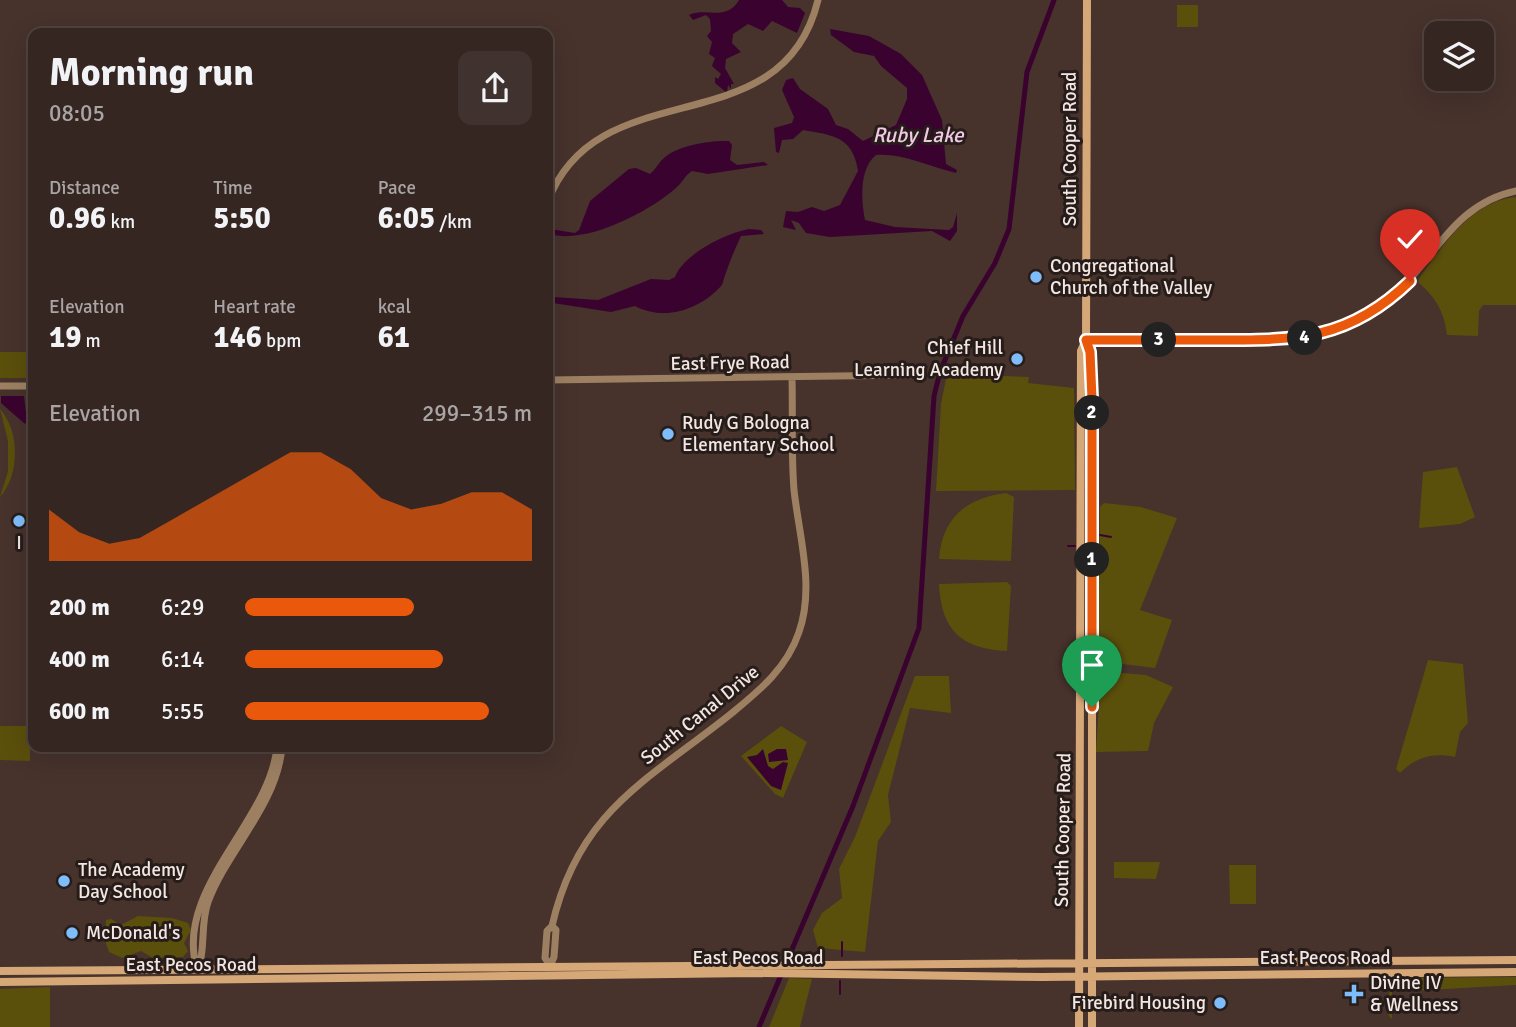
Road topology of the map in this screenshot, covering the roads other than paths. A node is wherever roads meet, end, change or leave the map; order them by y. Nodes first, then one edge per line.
1 (818, 0) edge
2 (1087, 0) edge
3 (1516, 191) edge
4 (553, 193) edge
5 (1086, 340) junction
6 (913, 375) dead end
7 (792, 378) junction
8 (553, 380) edge
9 (1081, 381) junction
10 (1091, 381) junction
11 (0, 386) edge
12 (28, 386) edge
13 (1081, 498) junction
14 (1092, 498) junction
15 (277, 752) edge
16 (1516, 960) edge
17 (1079, 962) junction
18 (1092, 962) junction
19 (278, 969) junction
20 (380, 969) junction
21 (198, 970) junction
22 (0, 971) edge
23 (46, 971) junction
24 (550, 971) junction
25 (1516, 972) edge
26 (1079, 976) junction
27 (1092, 976) junction
28 (381, 979) junction
29 (278, 980) junction
30 (197, 981) junction
31 (0, 982) edge
32 (47, 982) junction
33 (1079, 1027) edge
34 (1092, 1027) edge

1 - 4 street
2 - 5 main road, South Cooper Road
3 - 5 street
5 - 9 main road, South Cooper Road
5 - 10 main road, South Cooper Road
6 - 7 street, East Frye Road
7 - 8 street, East Frye Road
7 - 24 street, South Canal Drive
9 - 10 main road
9 - 13 main road, South Cooper Road
10 - 14 main road, South Cooper Road
11 - 12 street
13 - 14 main road
13 - 17 main road, South Cooper Road
14 - 18 main road, South Cooper Road
15 - 21 street
16 - 18 main road, East Pecos Road
17 - 18 main road, East Pecos Road
17 - 24 main road, East Pecos Road
17 - 26 main road, South Cooper Road
18 - 27 main road, South Cooper Road
19 - 20 main road, East Pecos Road
19 - 21 main road, East Pecos Road
19 - 29 main road
20 - 24 main road, East Pecos Road
20 - 28 main road
21 - 23 main road, East Pecos Road
21 - 30 main road
22 - 23 main road, East Pecos Road
23 - 32 main road
24 - 26 main road, East Pecos Road
24 - 28 main road, East Pecos Road
25 - 27 main road, East Pecos Road
26 - 27 main road, East Pecos Road
26 - 33 main road, South Cooper Road
27 - 34 main road, South Cooper Road
28 - 29 main road, East Pecos Road
29 - 30 main road, East Pecos Road
30 - 32 main road, East Pecos Road
31 - 32 main road, East Pecos Road

